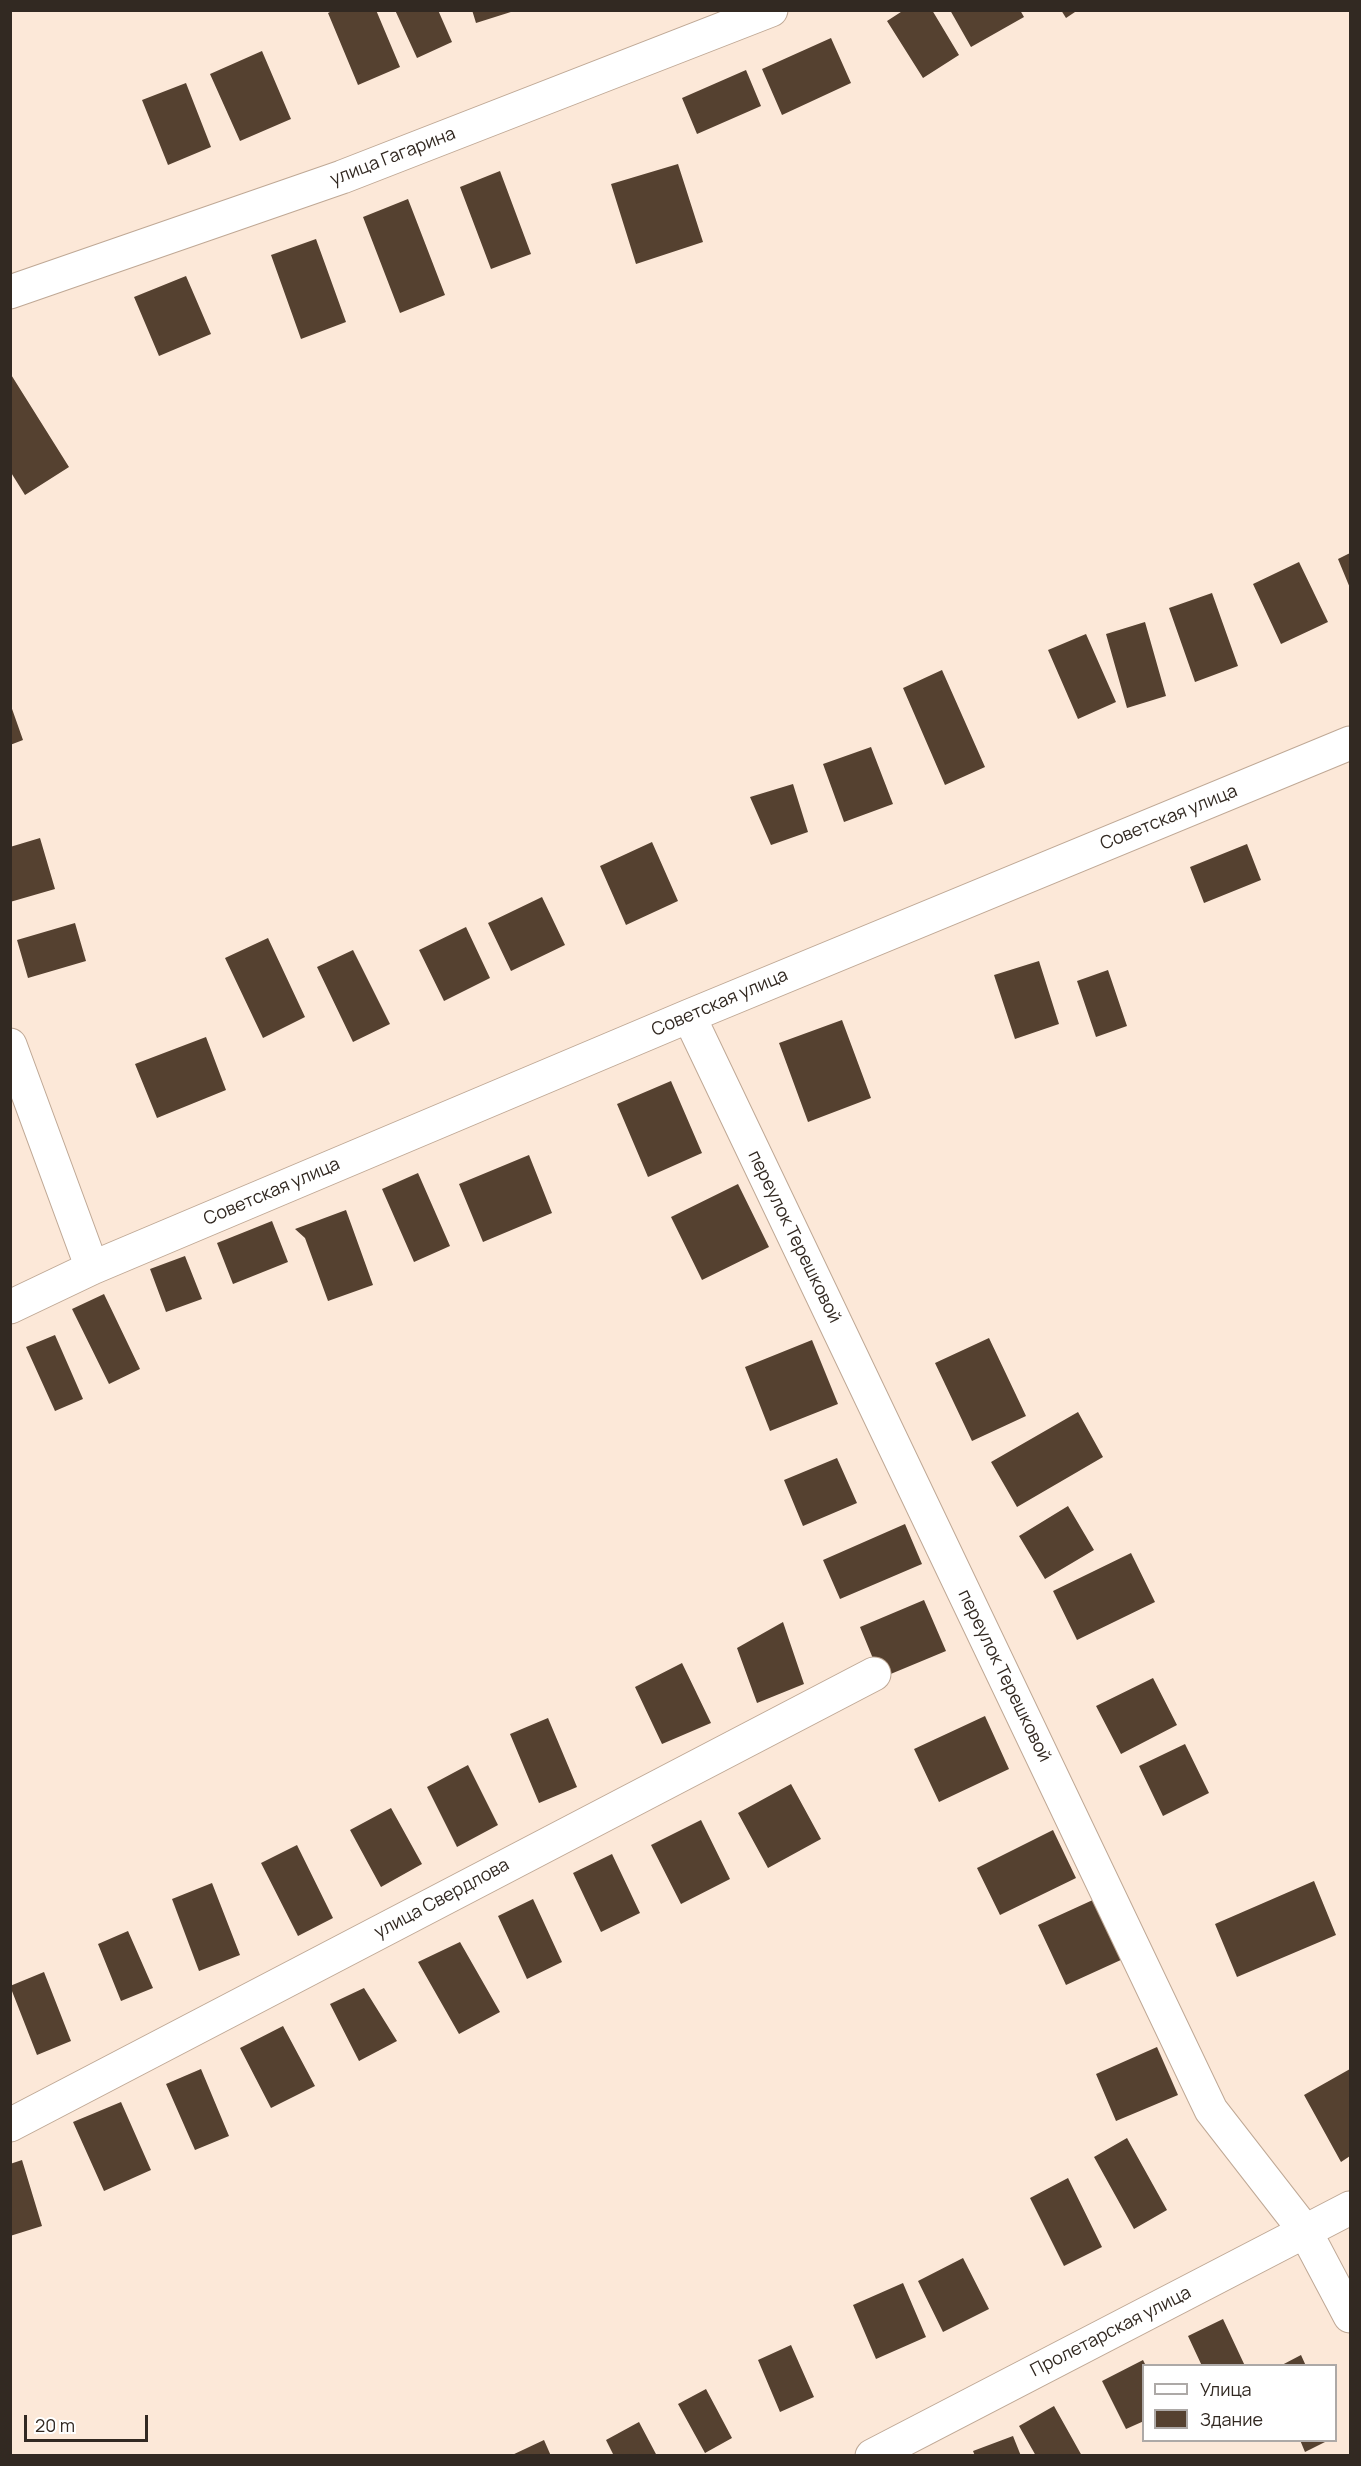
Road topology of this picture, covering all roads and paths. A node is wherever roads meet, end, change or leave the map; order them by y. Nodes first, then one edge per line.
1 (771, 10) edge
2 (10, 292) edge
3 (1350, 743) edge
4 (688, 1016) junction
5 (10, 1045) edge
6 (92, 1268) junction
7 (10, 1307) edge
8 (874, 1674) dead end
9 (10, 2125) edge
10 (1350, 2208) edge
11 (1305, 2231) junction
12 (1350, 2316) edge
13 (872, 2456) edge

1 - 2 street, улица Гагарина
3 - 4 street, Советская улица
4 - 6 street, Советская улица
4 - 11 street, переулок Терешковой
5 - 6 street
6 - 7 street, Советская улица
8 - 9 street, улица Свердлова
10 - 11 street, Пролетарская улица
11 - 12 street, переулок Терешковой
11 - 13 street, Пролетарская улица

